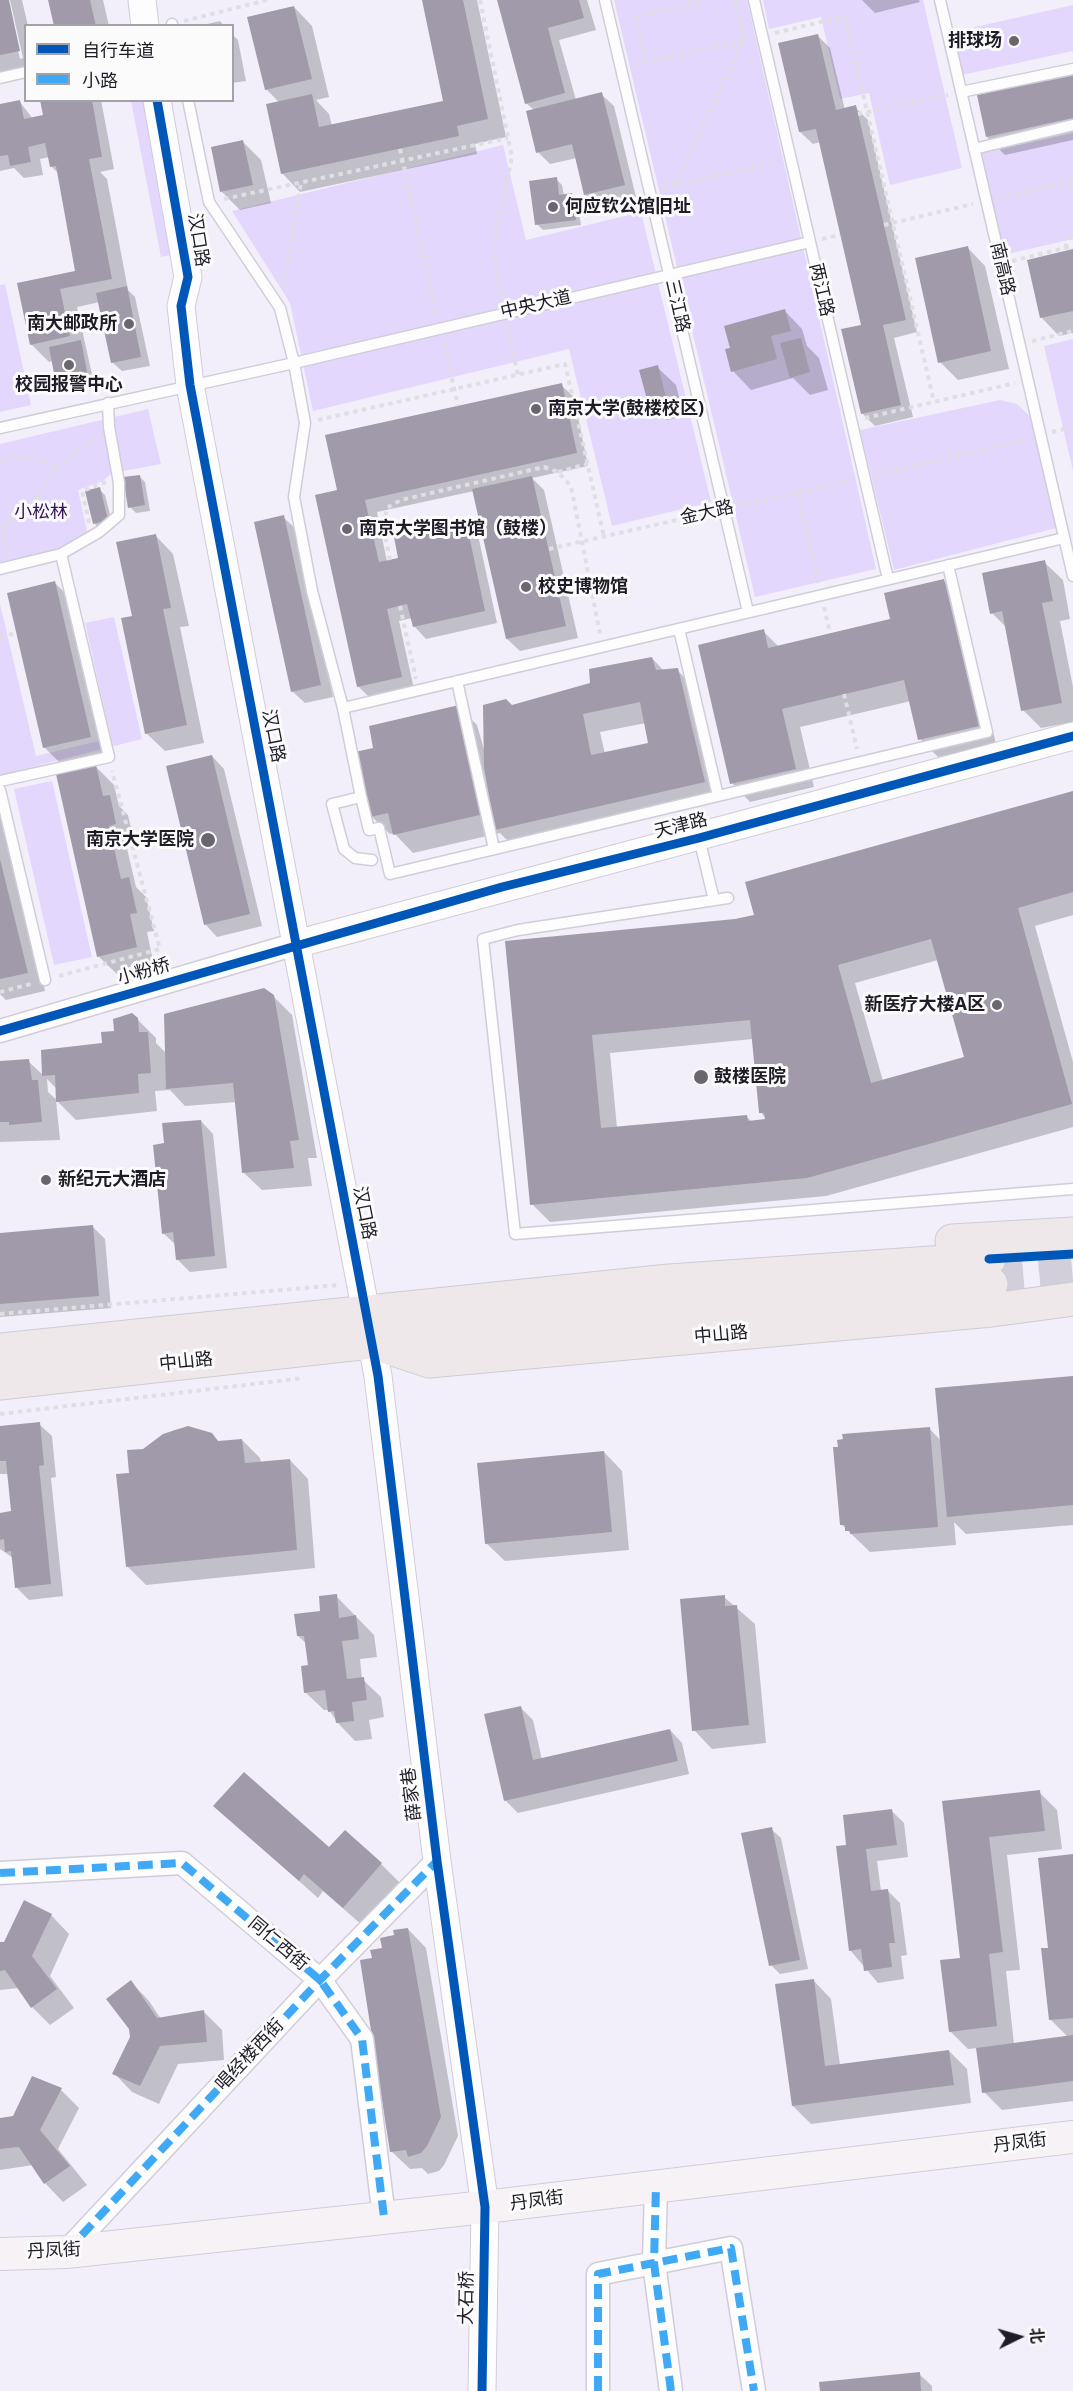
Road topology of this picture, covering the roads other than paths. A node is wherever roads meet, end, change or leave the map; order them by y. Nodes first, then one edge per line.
1 (142, 0) edge
2 (605, 0) edge
3 (754, 0) edge
4 (940, 0) edge
5 (162, 24) edge
6 (1073, 69) edge
7 (24, 72) edge
8 (0, 78) edge
9 (961, 92) junction
10 (158, 102) edge
11 (188, 102) edge
12 (1073, 125) edge
13 (974, 148) junction
14 (810, 242) junction
15 (669, 274) junction
16 (294, 363) junction
17 (190, 385) junction
18 (108, 404) junction
19 (0, 428) edge
20 (1064, 538) junction
21 (61, 554) junction
22 (948, 565) junction
23 (5, 568) edge
24 (1073, 576) edge
25 (888, 579) junction
26 (748, 612) junction
27 (679, 629) junction
28 (457, 681) junction
29 (343, 708) junction
30 (1073, 736) edge
31 (0, 781) edge
32 (0, 790) edge
33 (718, 796) junction
34 (361, 798) junction
35 (699, 838) junction
36 (494, 849) junction
37 (372, 860) dead end
38 (728, 898) dead end
39 (714, 900) junction
40 (296, 944) junction
41 (45, 980) road end
42 (0, 1031) edge
43 (1073, 1189) edge
44 (1073, 1234) edge
45 (1073, 1299) edge
46 (369, 1327) junction
47 (0, 1350) edge
48 (378, 1376) joint
49 (0, 1383) edge
50 (437, 1861) junction
51 (0, 1873) edge
52 (320, 1980) junction
53 (1073, 2137) edge
54 (656, 2187) junction
55 (485, 2207) junction
56 (384, 2217) junction
57 (66, 2252) junction
58 (0, 2254) edge
59 (654, 2263) junction
60 (482, 2391) edge
61 (598, 2391) edge
62 (671, 2391) edge
63 (753, 2391) edge

1 - 5 street
2 - 15 lane, 三江路
3 - 14 lane, 两江路
4 - 9 lane, 南高路
6 - 9 lane
7 - 8 lane
9 - 13 lane, 南高路
10 - 17 street, 汉口路
11 - 16 lane
12 - 13 lane
13 - 20 lane, 南高路
14 - 15 lane, 中央大道
14 - 25 lane, 两江路
15 - 16 lane, 中央大道
15 - 26 lane, 三江路
16 - 17 lane, 中央大道
16 - 29 lane
17 - 18 lane, 中央大道
17 - 40 street, 汉口路
18 - 19 lane, 中央大道
18 - 21 lane
20 - 22 lane
20 - 24 lane, 南高路
21 - 23 lane
21 - 31 lane
22 - 25 lane
22 - 33 lane
25 - 26 lane
26 - 27 lane
27 - 28 lane
27 - 33 lane
28 - 29 lane
28 - 36 lane
29 - 34 lane
30 - 35 street, 天津路
32 - 41 lane
33 - 36 lane
34 - 36 lane
34 - 37 lane
35 - 39 lane
35 - 40 street, 天津路
38 - 39 lane
39 - 43 lane
40 - 42 street, 小粉桥
40 - 46 street, 汉口路
44 - 46 main road
45 - 46 lane
46 - 46 main road
46 - 47 main road
46 - 48 street, 汉口路
46 - 49 lane
48 - 50 street, 薛家巷
50 - 52 street, 唱经楼西街
50 - 55 street, 薛家巷
51 - 52 street, 同仁西街
52 - 56 street, 同仁西街
52 - 57 street, 唱经楼西街
53 - 54 main road, 丹凤街
54 - 55 main road, 丹凤街
54 - 59 street
55 - 56 main road, 丹凤街
55 - 60 street, 大石桥
56 - 57 main road, 丹凤街
57 - 58 main road, 丹凤街
59 - 61 street
59 - 62 street
59 - 63 street

